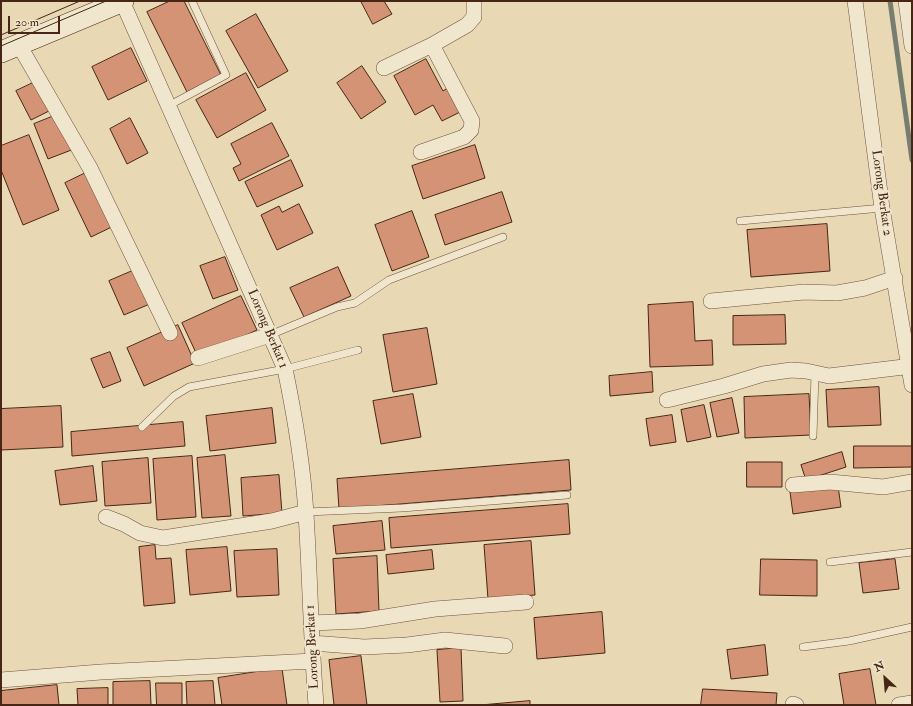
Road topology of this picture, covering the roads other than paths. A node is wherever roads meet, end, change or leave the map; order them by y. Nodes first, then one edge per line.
1 (123, 1) edge
2 (192, 1) edge
3 (474, 1) edge
4 (855, 1) edge
5 (906, 1) edge
6 (432, 45) junction
7 (912, 46) edge
8 (10, 49) edge
9 (384, 68) dead end
10 (168, 106) junction
11 (421, 152) dead end
12 (882, 208) junction
13 (740, 221) dead end
14 (503, 237) dead end
15 (895, 278) junction
16 (711, 301) dead end
17 (170, 333) dead end
18 (270, 335) junction
19 (358, 350) dead end
20 (198, 358) dead end
21 (911, 366) edge
22 (285, 369) junction
23 (815, 374) junction
24 (912, 385) edge
25 (667, 400) dead end
26 (142, 427) dead end
27 (813, 436) dead end
28 (912, 482) edge
29 (793, 485) dead end
30 (567, 495) dead end
31 (306, 512) junction
32 (106, 517) dead end
33 (912, 552) edge
34 (830, 562) dead end
35 (526, 602) dead end
36 (311, 623) junction
37 (912, 627) edge
38 (312, 643) junction
39 (505, 646) dead end
40 (803, 647) dead end
41 (313, 661) junction
42 (1, 680) edge
43 (912, 703) edge
44 (316, 705) edge
45 (900, 705) edge

1 - 8 street
1 - 10 street, Lorong Berkat 1
2 - 10 lane
3 - 6 street
4 - 12 street, Lorong Berkat 2
5 - 7 street
6 - 9 street
6 - 11 street
8 - 17 street
10 - 18 street, Lorong Berkat 1
12 - 13 lane
12 - 15 street, Lorong Berkat 2
14 - 18 lane
15 - 16 street
15 - 21 street, Lorong Berkat 2
18 - 20 street
18 - 22 street, Lorong Berkat 1
19 - 22 lane
21 - 23 street
21 - 24 street, Lorong Berkat 2
22 - 26 lane
22 - 31 street, Lorong Berkat 1
23 - 25 street
23 - 27 lane
28 - 29 street
30 - 31 lane
31 - 32 street
31 - 36 street, Lorong Berkat 1
33 - 34 lane
35 - 36 street
36 - 38 street, Lorong Berkat 1
37 - 40 lane
38 - 39 street
38 - 41 street, Lorong Berkat 1
41 - 42 street
41 - 44 street, Lorong Berkat 1
43 - 45 street

